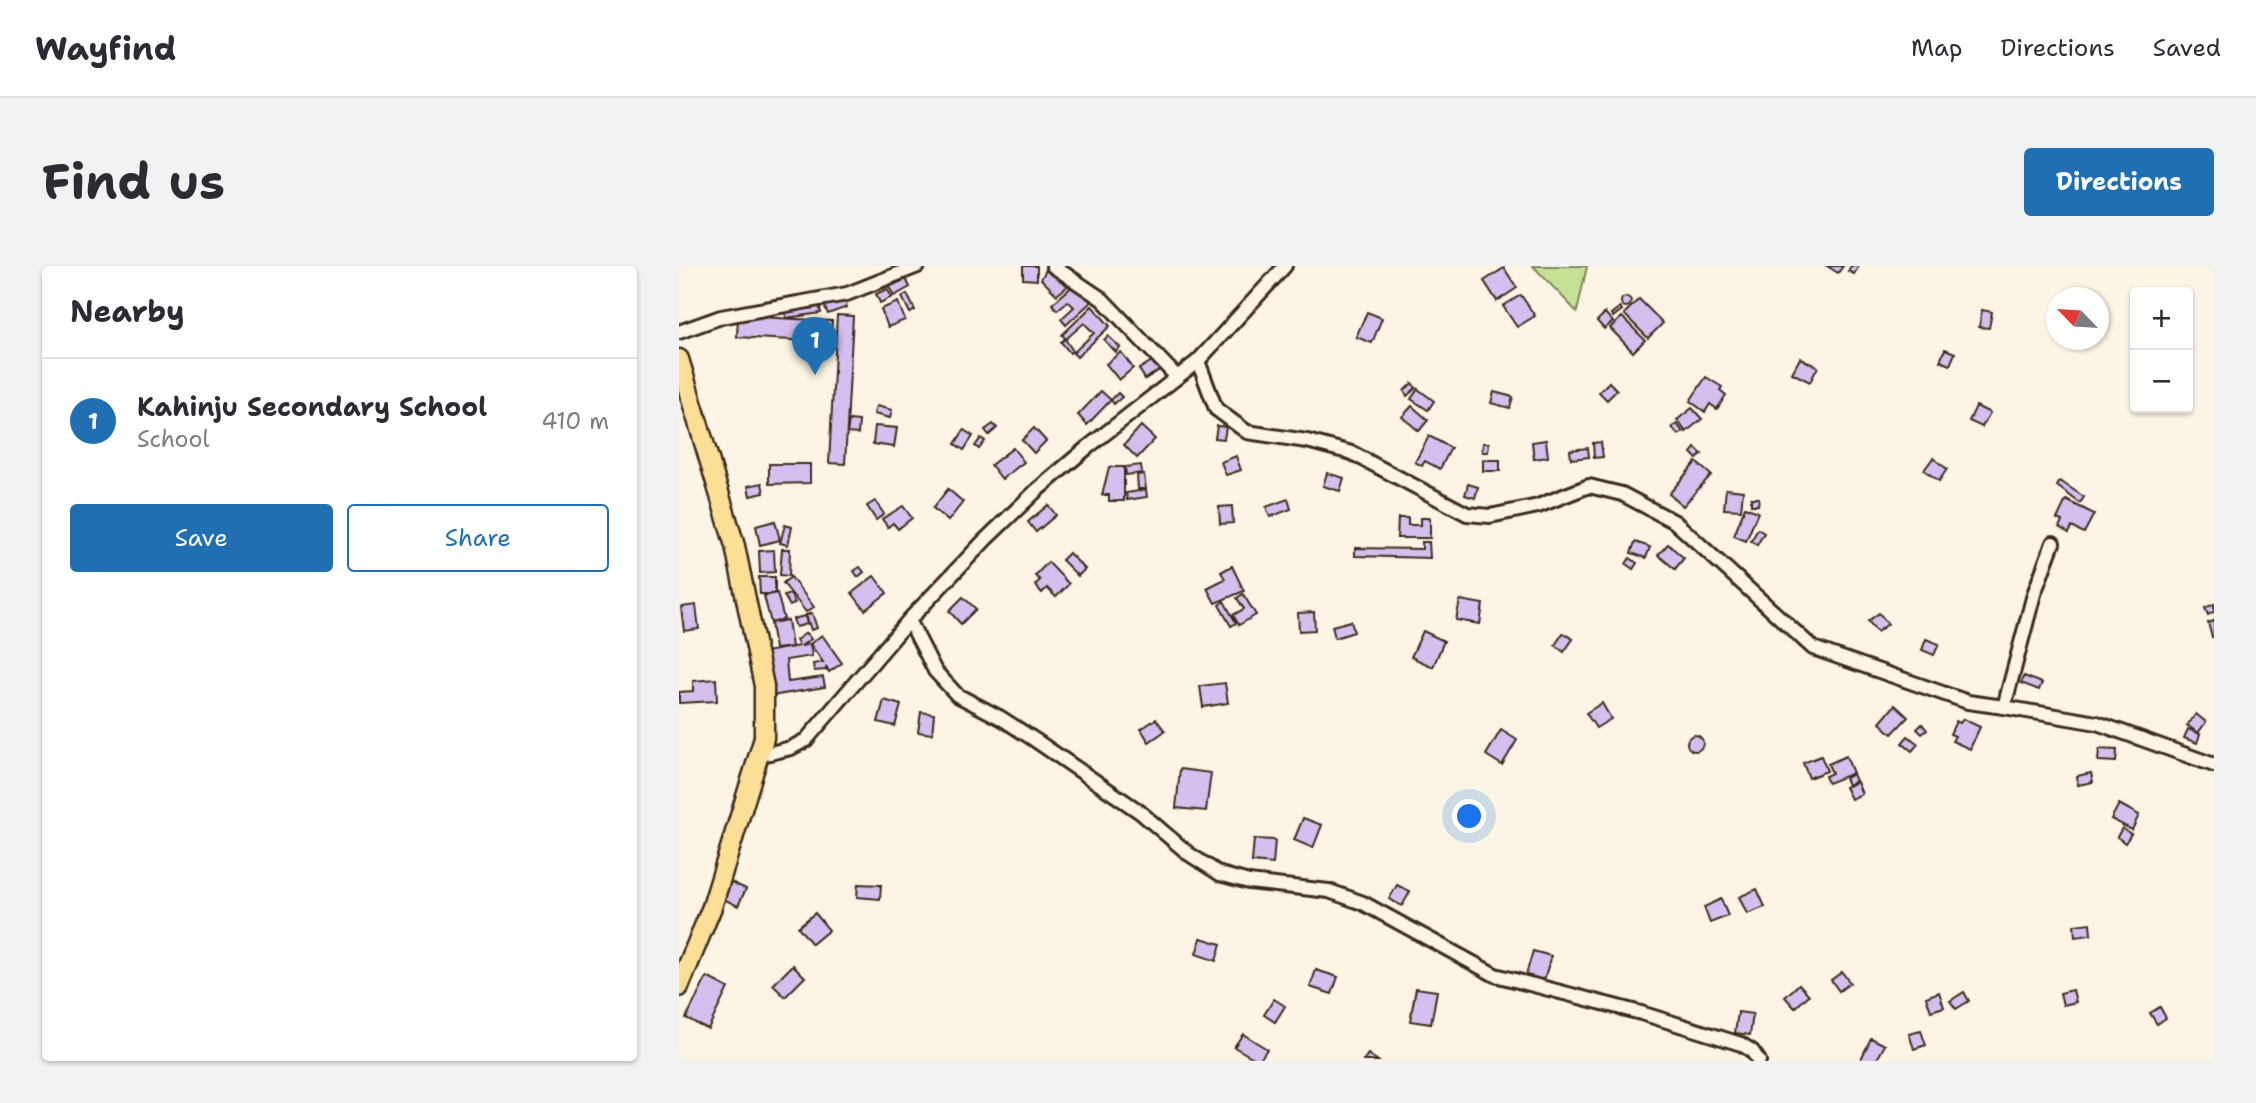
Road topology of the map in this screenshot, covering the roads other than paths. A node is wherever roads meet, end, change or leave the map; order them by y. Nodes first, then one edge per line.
1 (918, 266) edge
2 (1053, 266) edge
3 (1285, 266) edge
4 (679, 332) edge
5 (679, 359) edge
6 (1198, 362) junction
7 (1177, 377) junction
8 (2053, 543) dead end
9 (909, 620) junction
10 (2004, 707) junction
11 (762, 755) junction
12 (2214, 765) edge
13 (679, 987) edge
14 (1759, 1061) edge

1 - 4 street
2 - 7 street
3 - 6 street
5 - 11 main road
6 - 7 street
6 - 10 street
7 - 9 street
8 - 10 street
9 - 11 street
9 - 14 street
10 - 12 street
11 - 13 main road

